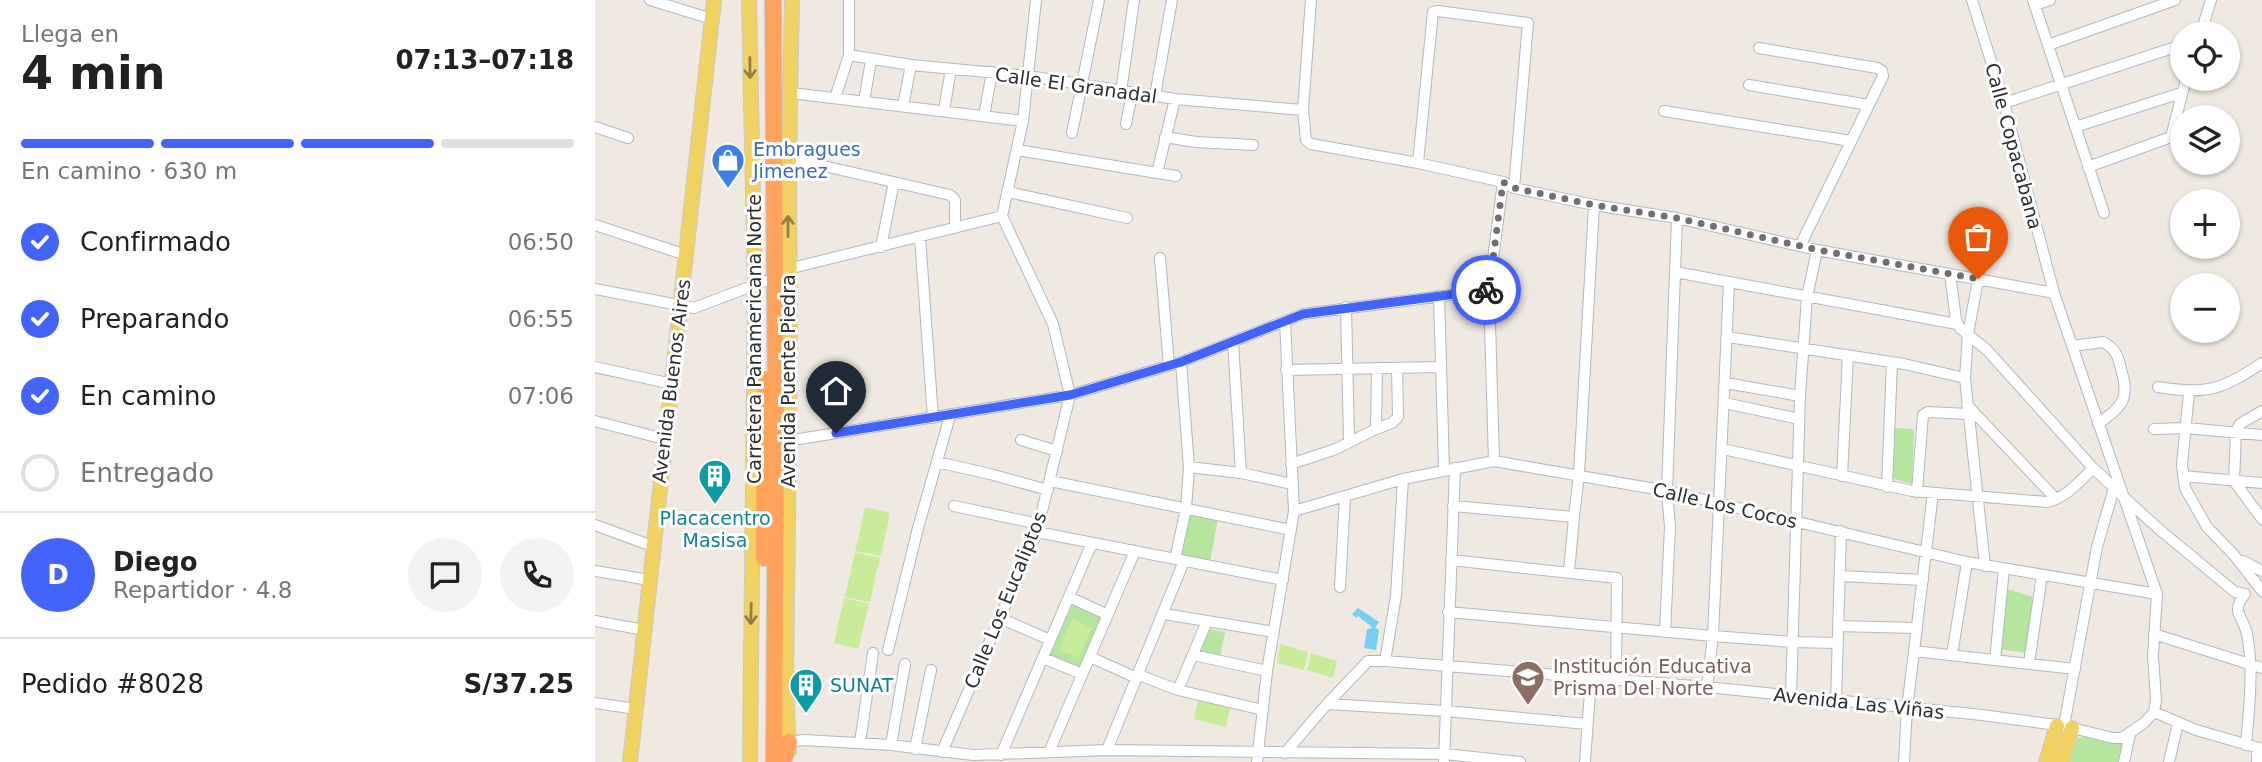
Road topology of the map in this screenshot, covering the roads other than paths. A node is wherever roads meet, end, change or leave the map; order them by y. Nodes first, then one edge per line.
1 (650, 0) edge
2 (713, 0) edge
3 (749, 0) edge
4 (766, 0) edge
5 (773, 0) edge
6 (792, 0) edge
7 (849, 0) edge
8 (1036, 0) edge
9 (1099, 0) edge
10 (1134, 0) edge
11 (1172, 0) edge
12 (1311, 0) edge
13 (1972, 0) edge
14 (2050, 0) edge
15 (2175, 0) edge
16 (2211, 0) edge
17 (2034, 3) edge
18 (712, 19) junction
19 (2205, 21) edge
20 (2048, 46) junction
21 (1759, 48) dead end
22 (2170, 49) edge
23 (849, 55) junction
24 (871, 60) junction
25 (911, 65) junction
26 (951, 69) junction
27 (992, 72) junction
28 (1029, 76) junction
29 (1749, 85) dead end
30 (1082, 86) junction
31 (2061, 86) junction
32 (791, 93) junction
33 (1126, 93) junction
34 (2181, 93) joint
35 (1155, 96) junction
36 (835, 98) junction
37 (1175, 99) junction
38 (864, 102) junction
39 (2004, 103) junction
40 (903, 106) junction
41 (1869, 106) junction
42 (1303, 110) junction
43 (944, 111) junction
44 (1664, 111) dead end
45 (984, 116) junction
46 (1023, 121) junction
47 (1126, 124) dead end
48 (595, 127) edge
49 (2075, 127) junction
50 (1072, 133) dead end
51 (1165, 137) junction
52 (628, 138) dead end
53 (1851, 141) junction
54 (1253, 145) dead end
55 (1017, 150) junction
56 (789, 158) junction
57 (1418, 163) junction
58 (2088, 167) junction
59 (1157, 173) junction
60 (1176, 176) dead end
61 (894, 182) junction
62 (1503, 182) junction
63 (1514, 188) junction
64 (1008, 192) junction
65 (1594, 205) junction
66 (2103, 214) dead end
67 (1002, 216) junction
68 (1127, 218) dead end
69 (1677, 218) junction
70 (595, 225) edge
71 (955, 228) junction
72 (920, 237) junction
73 (1800, 246) junction
74 (881, 247) junction
75 (1818, 250) junction
76 (686, 254) junction
77 (1160, 258) dead end
78 (788, 270) junction
79 (1675, 272) junction
80 (1950, 274) junction
81 (1978, 279) junction
82 (760, 282) junction
83 (1729, 283) junction
84 (595, 289) edge
85 (1489, 290) junction
86 (2054, 293) junction
87 (1439, 296) junction
88 (1807, 297) junction
89 (681, 307) junction
90 (1346, 307) junction
91 (1285, 321) junction
92 (1958, 324) junction
93 (1968, 334) junction
94 (1728, 337) junction
95 (1233, 342) junction
96 (2072, 346) junction
97 (1804, 349) junction
98 (1848, 355) junction
99 (1181, 362) junction
100 (1892, 362) junction
101 (2262, 363) edge
102 (1168, 365) junction
103 (595, 367) edge
104 (1440, 367) junction
105 (1377, 368) junction
106 (1397, 368) junction
107 (1347, 369) junction
108 (1286, 370) junction
109 (1965, 378) junction
110 (1726, 383) junction
111 (672, 384) junction
112 (2158, 387) dead end
113 (2189, 392) junction
114 (1070, 395) junction
115 (1800, 396) junction
116 (1724, 403) junction
117 (1967, 410) junction
118 (2262, 411) edge
119 (950, 416) junction
120 (933, 418) junction
121 (1799, 419) junction
122 (595, 421) edge
123 (2098, 424) junction
124 (2186, 428) junction
125 (1376, 429) junction
126 (2154, 429) dead end
127 (2236, 432) junction
128 (2262, 435) edge
129 (664, 439) junction
130 (1021, 440) dead end
131 (1349, 440) junction
132 (787, 441) junction
133 (1723, 449) junction
134 (1057, 451) junction
135 (1494, 461) junction
136 (937, 462) junction
137 (1291, 464) junction
138 (1797, 465) junction
139 (1189, 467) junction
140 (1450, 468) junction
141 (2093, 468) junction
142 (1241, 473) junction
143 (1579, 474) junction
144 (1842, 476) junction
145 (2183, 476) junction
146 (1403, 479) junction
147 (2234, 481) junction
148 (2262, 483) edge
149 (1291, 484) junction
150 (1049, 486) junction
151 (1887, 487) junction
152 (2114, 488) junction
153 (1667, 491) junction
154 (1917, 492) junction
155 (1933, 493) junction
156 (1980, 496) junction
157 (1345, 497) junction
158 (2056, 499) junction
159 (2127, 500) junction
160 (1720, 505) junction
161 (954, 506) dead end
162 (1453, 506) junction
163 (1186, 509) junction
164 (1294, 511) junction
165 (1574, 517) junction
166 (2262, 519) edge
167 (1796, 522) junction
168 (595, 525) edge
169 (1038, 528) junction
170 (1291, 530) junction
171 (2159, 530) junction
172 (1841, 531) junction
173 (2139, 537) junction
174 (1092, 543) junction
175 (652, 546) junction
176 (1135, 551) junction
177 (1926, 553) junction
178 (1180, 560) junction
179 (1451, 560) junction
180 (1967, 562) junction
181 (1986, 566) junction
182 (2004, 569) junction
183 (595, 571) edge
184 (1569, 572) junction
185 (2042, 575) junction
186 (1839, 576) junction
187 (2259, 579) edge
188 (649, 580) junction
189 (1283, 580) junction
190 (1923, 580) junction
191 (2091, 584) junction
192 (1340, 587) dead end
193 (2157, 594) junction
194 (2245, 594) junction
195 (1069, 597) junction
196 (1448, 612) junction
197 (1164, 614) junction
198 (1108, 615) junction
199 (1000, 618) junction
200 (595, 621) edge
201 (1207, 621) junction
202 (1838, 626) junction
203 (1618, 628) junction
204 (1917, 628) junction
205 (644, 630) junction
206 (1665, 631) junction
207 (1274, 632) junction
208 (2154, 634) junction
209 (1713, 636) junction
210 (1051, 640) junction
211 (1791, 642) junction
212 (1838, 643) junction
213 (888, 650) dead end
214 (1914, 651) junction
215 (873, 653) dead end
216 (1193, 655) junction
217 (1952, 655) junction
218 (1090, 656) junction
219 (1043, 658) junction
220 (1995, 660) junction
221 (1385, 661) junction
222 (2029, 663) junction
223 (905, 664) dead end
224 (2257, 666) edge
225 (1449, 667) junction
226 (2075, 669) junction
227 (931, 670) dead end
228 (1267, 671) junction
229 (1082, 674) junction
230 (1138, 676) junction
231 (1591, 677) junction
232 (1616, 679) junction
233 (1707, 687) junction
234 (1178, 690) junction
235 (1791, 696) junction
236 (1836, 701) junction
237 (595, 703) edge
238 (1327, 704) junction
239 (636, 709) junction
240 (1907, 709) junction
241 (1263, 710) junction
242 (1446, 711) junction
243 (2154, 712) junction
244 (2178, 723) junction
245 (1587, 724) junction
246 (2064, 727) junction
247 (2130, 734) junction
248 (789, 743) junction
249 (860, 743) junction
250 (891, 746) junction
251 (2255, 747) edge
252 (915, 749) junction
253 (1107, 750) junction
254 (942, 752) junction
255 (1049, 752) junction
256 (1285, 754) junction
257 (1001, 755) junction
258 (1257, 758) edge
259 (1445, 758) edge
260 (630, 762) edge
261 (750, 762) edge
262 (764, 762) edge
263 (774, 762) edge
264 (783, 762) edge
265 (789, 762) edge
266 (1520, 762) edge
267 (1585, 762) edge
268 (1904, 762) edge
269 (2046, 762) edge
270 (2061, 762) edge
271 (2124, 762) edge
272 (2169, 762) edge
273 (2257, 762) edge

1 - 18 street
2 - 18 main road, Avenida Buenos Aires
3 -> 82 main road, Avenida Puente Piedra
4 - 82 highway, Carretera Panamericana Norte
5 - 263 highway, Carretera Panamericana Norte
6 - 32 main road, Avenida Puente Piedra
7 - 23 street
8 - 28 street
9 - 30 street
10 - 33 street
11 - 35 street
12 - 42 street
13 - 39 street, Calle Copacabana
14 - 17 street
15 - 20 street
16 - 19 street
17 - 20 street
18 - 76 main road, Avenida Buenos Aires
20 - 31 street
21 - 41 street
22 - 31 street
23 - 24 street, Calle El Granadal
23 - 36 street
24 - 25 street, Calle El Granadal
24 - 38 street
25 - 26 street, Calle El Granadal
25 - 40 street
26 - 27 street, Calle El Granadal
26 - 43 street
27 - 28 street, Calle El Granadal
27 - 45 street
28 - 30 street, Calle El Granadal
28 - 46 street
29 - 41 street
30 - 33 street, Calle El Granadal
30 - 50 street
31 - 39 street
31 - 49 street
32 - 36 street
32 - 56 main road, Avenida Puente Piedra
33 - 35 street, Calle El Granadal
33 - 47 street
34 - 49 street
34 - 58 street
35 - 37 street, Calle El Granadal
36 - 38 street
37 - 42 street, Calle El Granadal
37 - 51 street
38 - 40 street
39 - 86 street, Calle Copacabana
40 - 43 street
41 - 53 street
42 - 57 street
43 - 45 street
44 - 53 street
45 - 46 street
46 - 55 street
48 - 52 street
49 - 58 street
51 - 54 street
51 - 59 street
53 - 73 street
55 - 59 street
55 - 64 street
56 - 61 street
78 -> 56 main road, Avenida Puente Piedra
57 - 62 street
57 - 63 street
58 - 66 street
59 - 60 street
61 - 71 street
61 - 74 street
62 - 63 street
62 - 85 street
63 - 65 street
64 - 67 street
64 - 68 street
65 - 69 street
65 - 143 street
67 - 71 street
67 - 114 street, Calle Los Eucaliptos
69 - 73 street
69 - 79 street
70 - 76 street
71 - 72 street
72 - 74 street
72 - 120 street
73 - 75 street
74 - 78 street
75 - 80 street
75 - 88 street
76 - 89 main road, Avenida Buenos Aires
77 - 102 street
78 - 132 main road, Avenida Puente Piedra
79 - 83 street
79 - 153 street
80 - 81 street
80 - 92 street
81 - 86 street
81 - 93 street
82 - 89 street
82 -> 261 main road, Avenida Puente Piedra
82 - 262 highway, Carretera Panamericana Norte
83 - 88 street
83 - 94 street
84 - 89 street
85 - 87 street
85 - 135 street
86 - 96 street, Calle Copacabana
87 - 90 street
87 - 104 street
88 - 92 street
88 - 97 street
89 - 111 main road, Avenida Buenos Aires
90 - 91 street
90 - 107 street
91 - 95 street
91 - 108 street
92 - 93 street
93 - 109 street
93 - 141 street
94 - 97 street
94 - 110 street
95 - 99 street
95 - 142 street
96 - 123 street, Calle Copacabana
96 - 123 street
97 - 98 street
97 - 115 street
98 - 100 street
98 - 144 street
99 - 102 street
99 - 139 street
100 - 109 street
100 - 151 street
101 - 113 street
102 - 114 street
103 - 111 street
104 - 106 street
104 - 140 street
105 - 106 street
105 - 107 street
105 - 125 street
106 - 125 street
107 - 108 street
107 - 131 street
108 - 137 street
109 - 117 street
110 - 115 street
110 - 116 street
111 - 129 main road, Avenida Buenos Aires
112 - 113 street
113 - 124 street
114 - 119 street
114 - 134 street, Calle Los Eucaliptos
115 - 121 street
116 - 121 street
116 - 133 street
117 - 154 street
117 - 156 street
117 - 158 street
118 - 127 street
119 - 120 street
119 - 136 street
120 - 132 street
121 - 138 street
122 - 129 street
123 - 159 street, Calle Copacabana
124 - 126 street
124 - 127 street
124 - 145 street
125 - 131 street
127 - 128 street
127 - 147 street
129 - 175 main road, Avenida Buenos Aires
130 - 134 street
131 - 137 street
132 - 248 main road, Avenida Puente Piedra
133 - 138 street
133 - 160 street
134 - 150 street, Calle Los Eucaliptos
135 - 140 street, Calle Los Cocos
135 - 143 street, Calle Los Cocos
136 - 150 street
136 - 213 street
137 - 149 street
138 - 144 street
138 - 167 street
139 - 142 street
139 - 163 street
140 - 146 street, Calle Los Cocos
140 - 162 street
141 - 152 street
141 - 158 street
142 - 149 street
143 - 153 street, Calle Los Cocos
143 - 165 street
144 - 151 street
145 - 147 street
145 - 187 street
146 - 157 street, Calle Los Cocos
146 - 221 street
147 - 148 street
147 - 166 street
149 - 164 street
150 - 163 street
150 - 169 street, Calle Los Eucaliptos
151 - 154 street
152 - 159 street
152 - 191 street
153 - 160 street, Calle Los Cocos
153 - 206 street
154 - 155 street
155 - 156 street
155 - 177 street
156 - 158 street
156 - 181 street
157 - 164 street, Calle Los Cocos
157 - 192 street
159 - 171 street
159 - 173 street, Calle Copacabana
160 - 167 street, Calle Los Cocos
160 - 209 street
161 - 169 street
162 - 165 street
162 - 179 street
163 - 170 street
163 - 178 street
164 - 170 street
165 - 184 street
167 - 172 street, Calle Los Cocos
167 - 211 street
168 - 175 street
169 - 174 street
169 - 199 street, Calle Los Eucaliptos
170 - 189 street
171 - 173 street
171 - 194 street
172 - 177 street, Calle Los Cocos
172 - 186 street
173 - 193 street, Calle Copacabana
174 - 176 street
174 - 195 street
175 - 188 main road, Avenida Buenos Aires
176 - 178 street
176 - 198 street
177 - 180 street, Calle Los Cocos
177 - 190 street
178 - 189 street
178 - 197 street
179 - 184 street
179 - 196 street
180 - 181 street, Calle Los Cocos
180 - 217 street
181 - 182 street, Calle Los Cocos
182 - 185 street, Calle Los Cocos
182 - 220 street
183 - 188 street
184 - 203 street
185 - 191 street, Calle Los Cocos
185 - 222 street
186 - 190 street
186 - 202 street
187 - 194 street
188 - 205 main road, Avenida Buenos Aires
189 - 207 street
190 - 204 street
191 - 193 street, Calle Los Cocos
191 - 226 street
193 - 208 street
194 - 224 street
195 - 198 street
195 - 210 street
196 - 203 street
196 - 225 street
197 - 201 street
197 - 230 street
198 - 218 street
199 - 210 street
199 - 254 street, Calle Los Eucaliptos
200 - 205 street
201 - 207 street
201 - 216 street
202 - 204 street
202 - 212 street
203 - 206 street
203 - 232 street
204 - 214 street
205 - 239 main road, Avenida Buenos Aires
206 - 209 street
207 - 228 street
208 - 224 street
208 - 243 street
209 - 211 street
209 - 233 street
210 - 219 street
211 - 212 street
211 - 235 street
212 - 236 street
214 - 217 street
214 - 240 street
215 - 249 street
216 - 228 street
216 - 234 street
217 - 220 street
218 - 229 street
218 - 230 street
219 - 229 street
219 - 257 street
220 - 222 street
221 - 225 street, Avenida Las Viñas
221 - 238 street, Avenida Las Viñas
222 - 226 street
223 - 250 street
224 - 251 street
225 - 231 street, Avenida Las Viñas
225 - 242 street
226 - 246 street
227 - 252 street
228 - 241 street
229 - 255 street
230 - 234 street
230 - 253 street
231 - 232 street, Avenida Las Viñas
231 - 245 street
232 - 233 street, Avenida Las Viñas
233 - 235 street, Avenida Las Viñas
234 - 241 street
235 - 236 street, Avenida Las Viñas
236 - 240 street, Avenida Las Viñas
237 - 239 street
238 - 242 street
238 - 256 street, Avenida Las Viñas
239 - 260 main road, Avenida Buenos Aires
240 - 246 street, Avenida Las Viñas
240 - 268 street
241 - 258 street
242 - 245 street
242 - 259 street
243 - 244 street
243 - 247 street
244 - 251 street
244 - 272 street
245 - 267 street
246 - 247 street, Avenida Las Viñas
246 - 269 main road
246 - 270 main road
247 - 271 street
248 - 249 street
248 - 264 highway
248 - 265 main road, Avenida Puente Piedra
249 - 250 street
250 - 252 street
251 - 273 street
252 - 254 street
253 - 255 street
253 - 258 street
254 - 257 street
255 - 257 street
256 - 258 street
256 - 259 street
259 - 266 street

